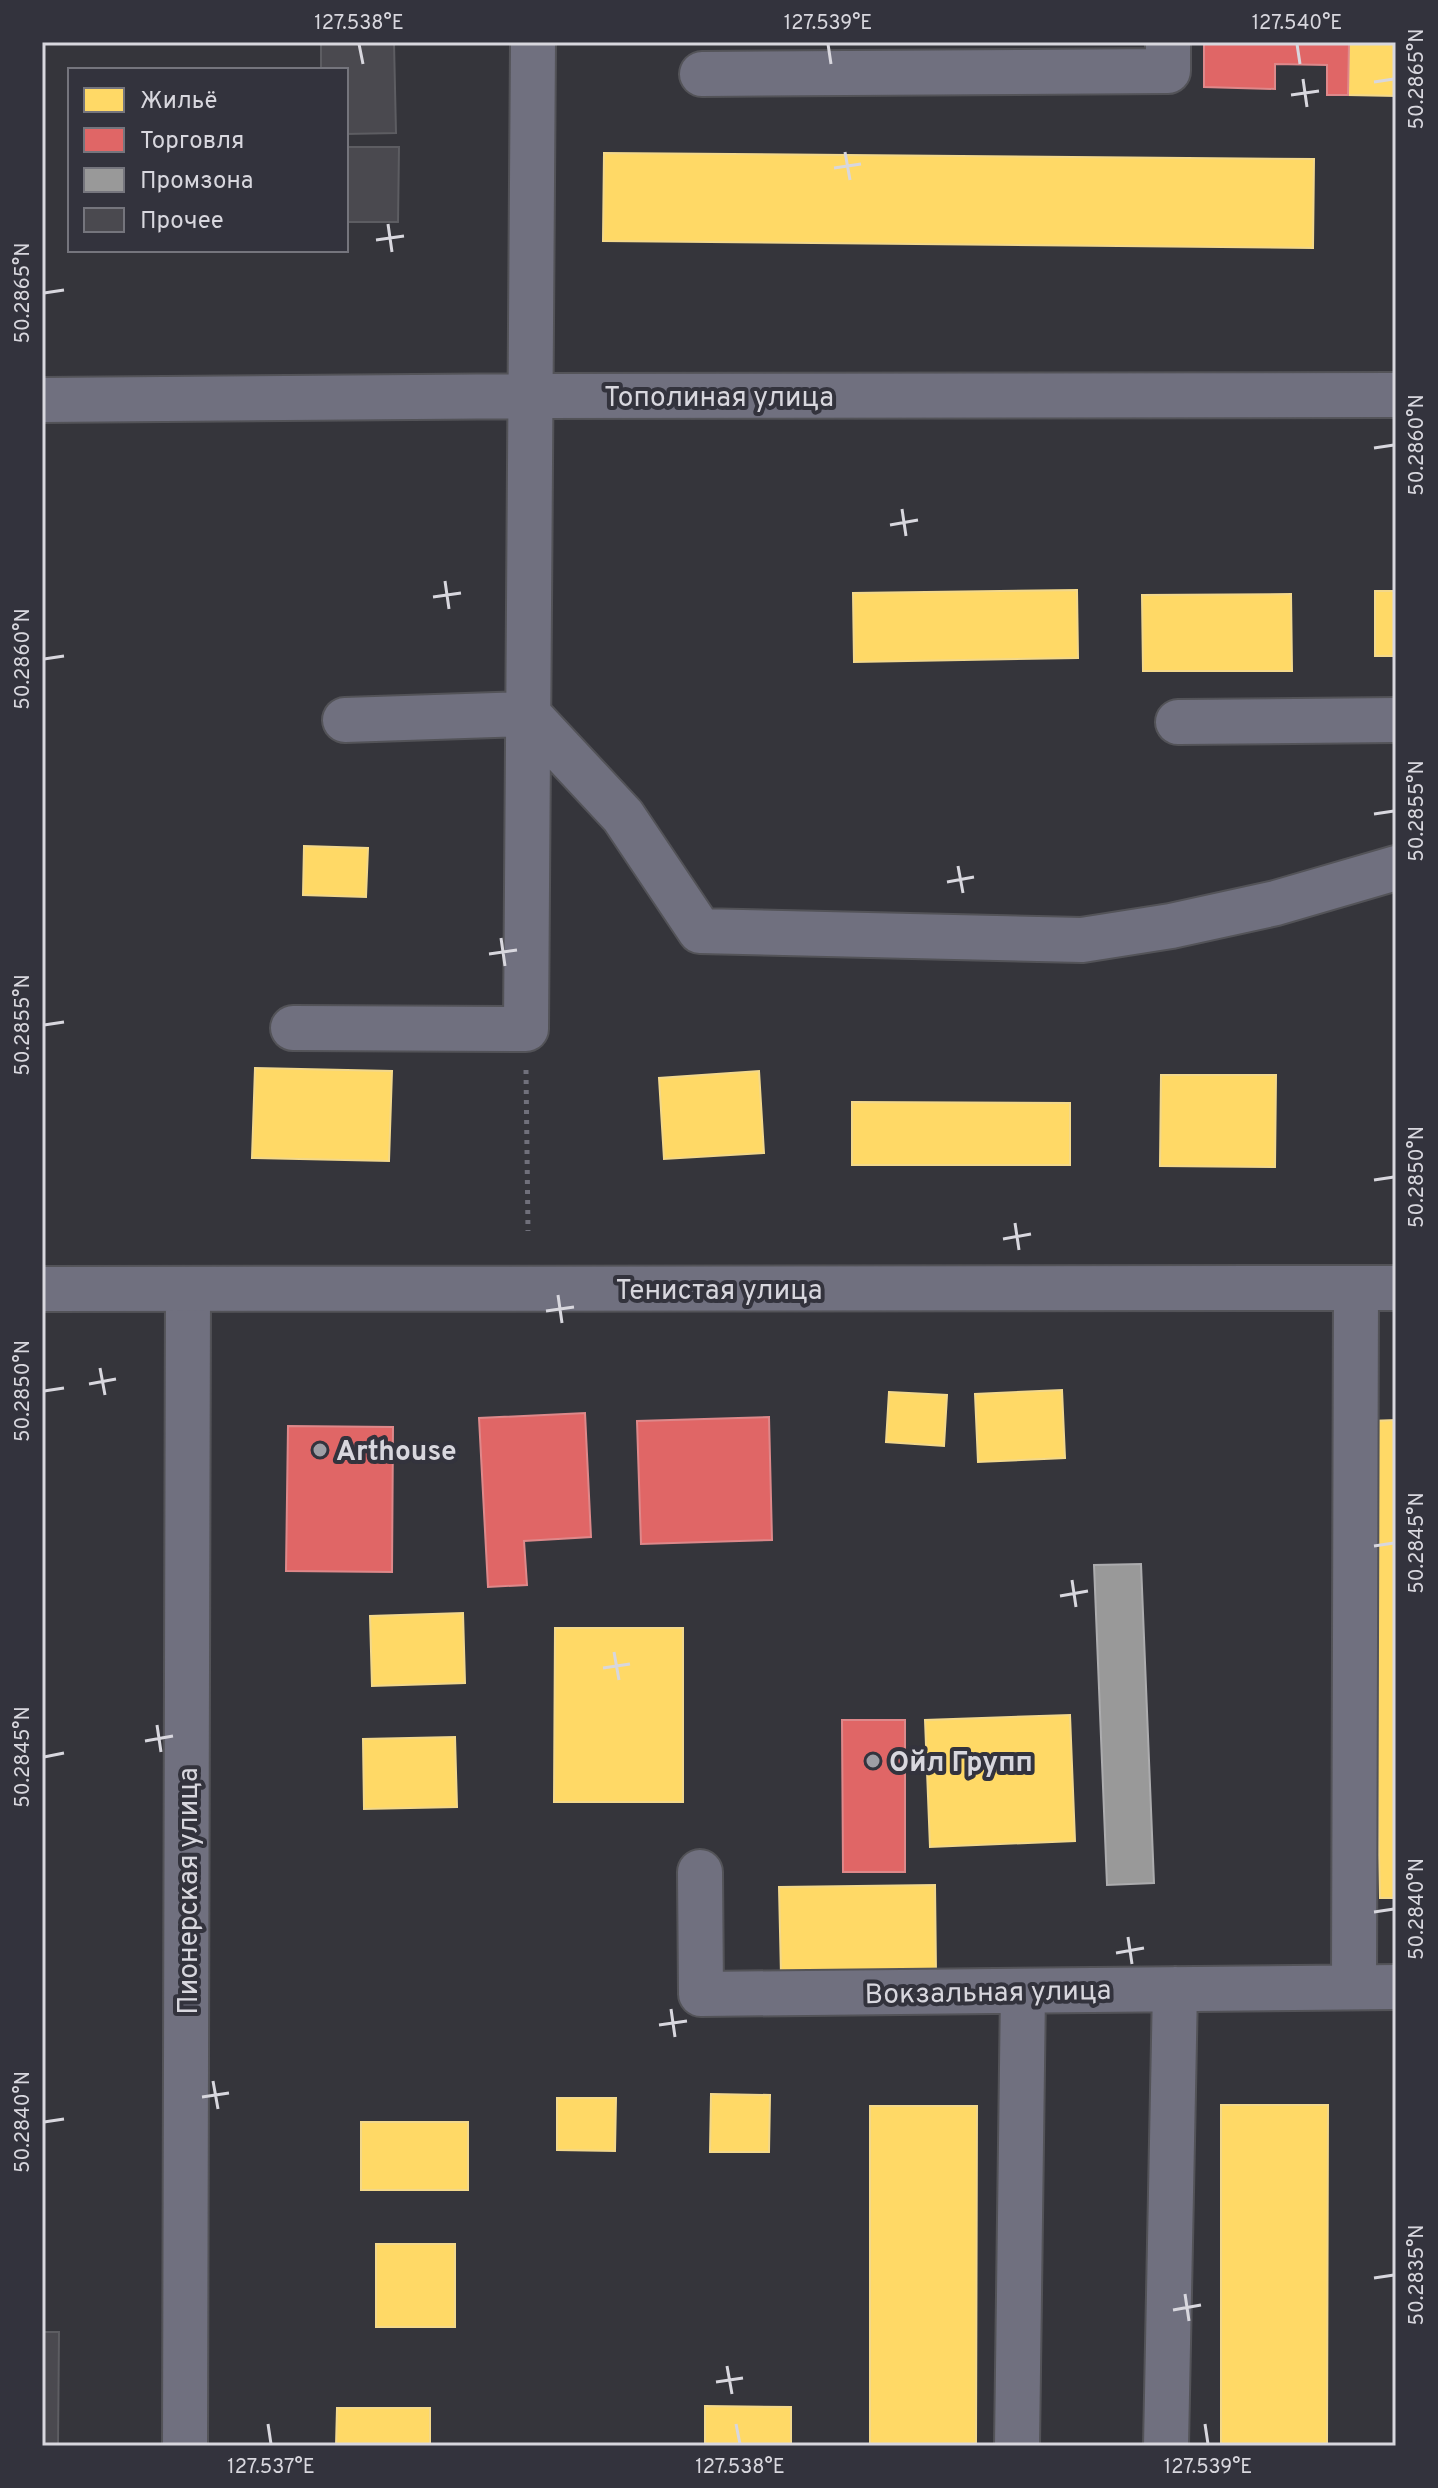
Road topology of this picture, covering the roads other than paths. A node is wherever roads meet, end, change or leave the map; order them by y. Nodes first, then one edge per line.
1 (533, 42) edge
2 (1168, 42) edge
3 (702, 74) dead end
4 (1396, 395) edge
5 (530, 396) junction
6 (42, 400) edge
7 (528, 714) junction
8 (345, 720) dead end
9 (1396, 720) edge
10 (1178, 722) dead end
11 (1396, 868) edge
12 (293, 1028) dead end
13 (1376, 1288) edge
14 (42, 1289) edge
15 (188, 1289) junction
16 (700, 1872) dead end
17 (1375, 1987) edge
18 (1175, 1989) junction
19 (1023, 1991) junction
20 (185, 2446) edge
21 (1017, 2446) edge
22 (1166, 2446) edge

1 - 5 street
2 - 3 street
4 - 5 street, Тополиная улица
5 - 6 street, Тополиная улица
5 - 7 street
7 - 8 street
7 - 11 street
7 - 12 street
9 - 10 street
13 - 15 street, Тенистая улица
13 - 17 street
14 - 15 street, Тенистая улица
15 - 20 street, Пионерская улица
16 - 19 street, Вокзальная улица
17 - 18 street, Вокзальная улица
18 - 19 street, Вокзальная улица
18 - 22 street
19 - 21 street

